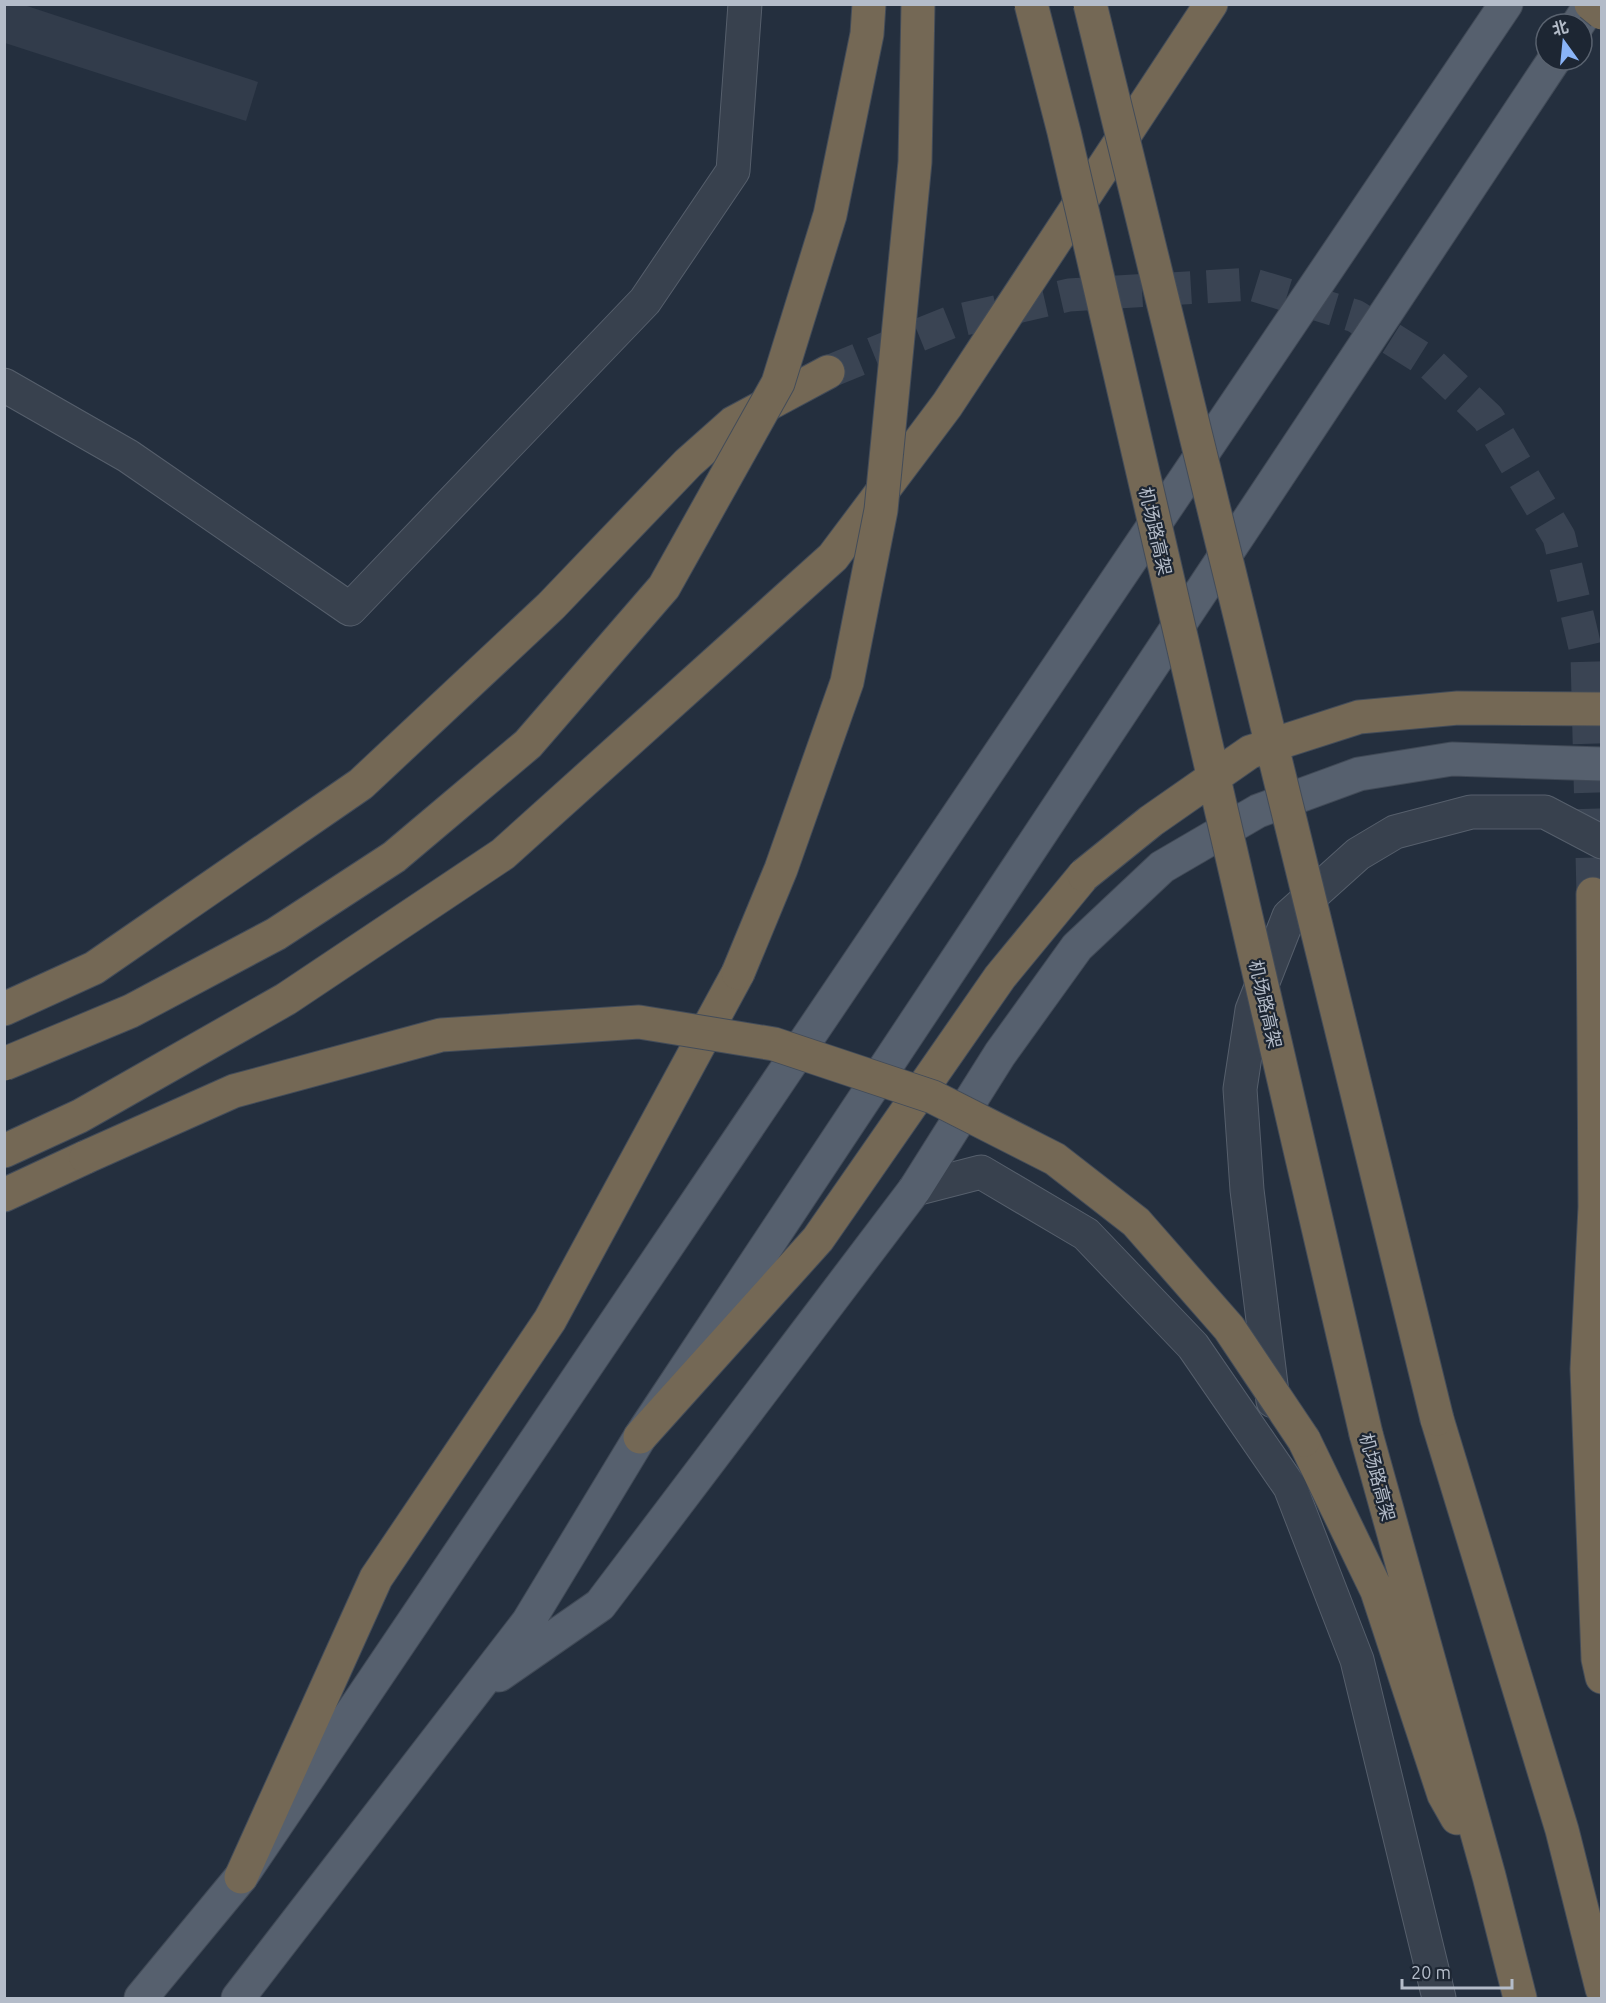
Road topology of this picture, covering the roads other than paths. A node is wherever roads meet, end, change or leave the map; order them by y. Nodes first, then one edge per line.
1 (745, 4) edge
2 (869, 4) edge
3 (918, 4) edge
4 (1031, 4) edge
5 (1089, 4) edge
6 (1211, 4) edge
7 (1506, 4) edge
8 (1591, 4) edge
9 (1602, 13) edge
10 (1546, 72) edge
11 (828, 372) tunnel mouth
12 (4, 385) edge
13 (1602, 709) edge
14 (1602, 764) edge
15 (1602, 842) edge
16 (1593, 894) tunnel mouth
17 (4, 1009) edge
18 (4, 1064) edge
19 (4, 1151) edge
20 (915, 1189) junction
21 (4, 1195) edge
22 (640, 1437) junction
23 (1290, 1487) junction
24 (1602, 1677) edge
25 (473, 1693) junction
26 (1489, 1876) junction
27 (241, 1877) junction
28 (1602, 1989) edge
29 (141, 1998) edge
30 (238, 1998) edge
31 (1439, 1998) edge
32 (1520, 1998) edge

1 - 12 street
2 - 18 highway, bridge
3 - 27 highway, bridge
4 - 26 highway, 机场路高架, bridge
5 - 28 highway, bridge
6 - 19 highway
7 - 27 main road
8 - 9 highway, bridge
10 - 22 main road
11 - 17 highway
13 - 22 highway, bridge
14 - 20 main road
15 - 23 street
16 - 24 highway
20 - 23 street
20 - 25 main road
21 - 26 highway, bridge
22 - 25 main road
23 - 31 street
25 - 30 main road
26 - 32 highway, 机场路高架
27 - 29 main road

